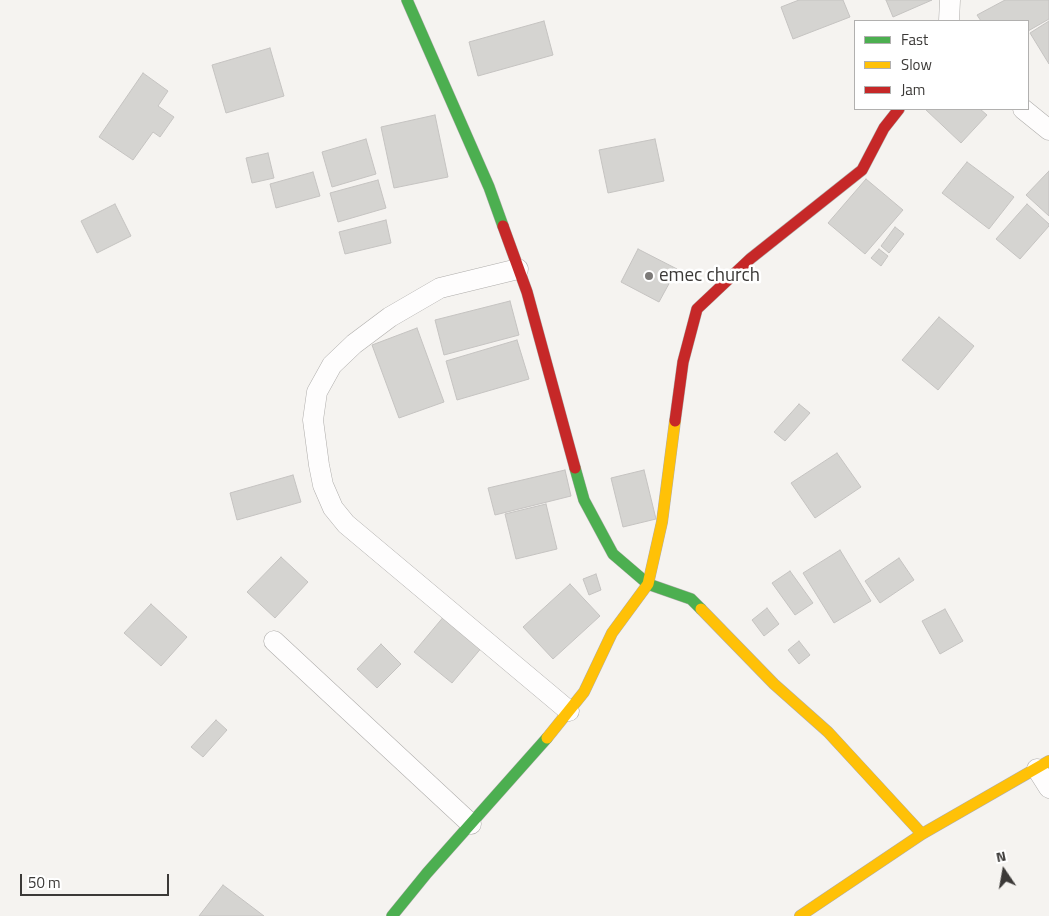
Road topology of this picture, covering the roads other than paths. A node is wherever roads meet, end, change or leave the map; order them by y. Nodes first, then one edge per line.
1 (407, 0) edge
2 (950, 0) edge
3 (949, 20) edge
4 (898, 110) edge
5 (1024, 110) edge
6 (1049, 130) edge
7 (518, 269) junction
8 (648, 584) junction
9 (274, 641) dead end
10 (569, 711) junction
11 (1043, 765) edge
12 (1049, 788) edge
13 (471, 824) junction
14 (922, 834) junction
15 (392, 916) edge
16 (800, 916) edge

1 - 7 street
2 - 3 street
4 - 8 street
5 - 6 street
7 - 8 street
7 - 10 street
8 - 10 street
8 - 14 street
9 - 13 street
10 - 13 street
11 - 12 street
11 - 14 street
13 - 15 street
14 - 16 street

